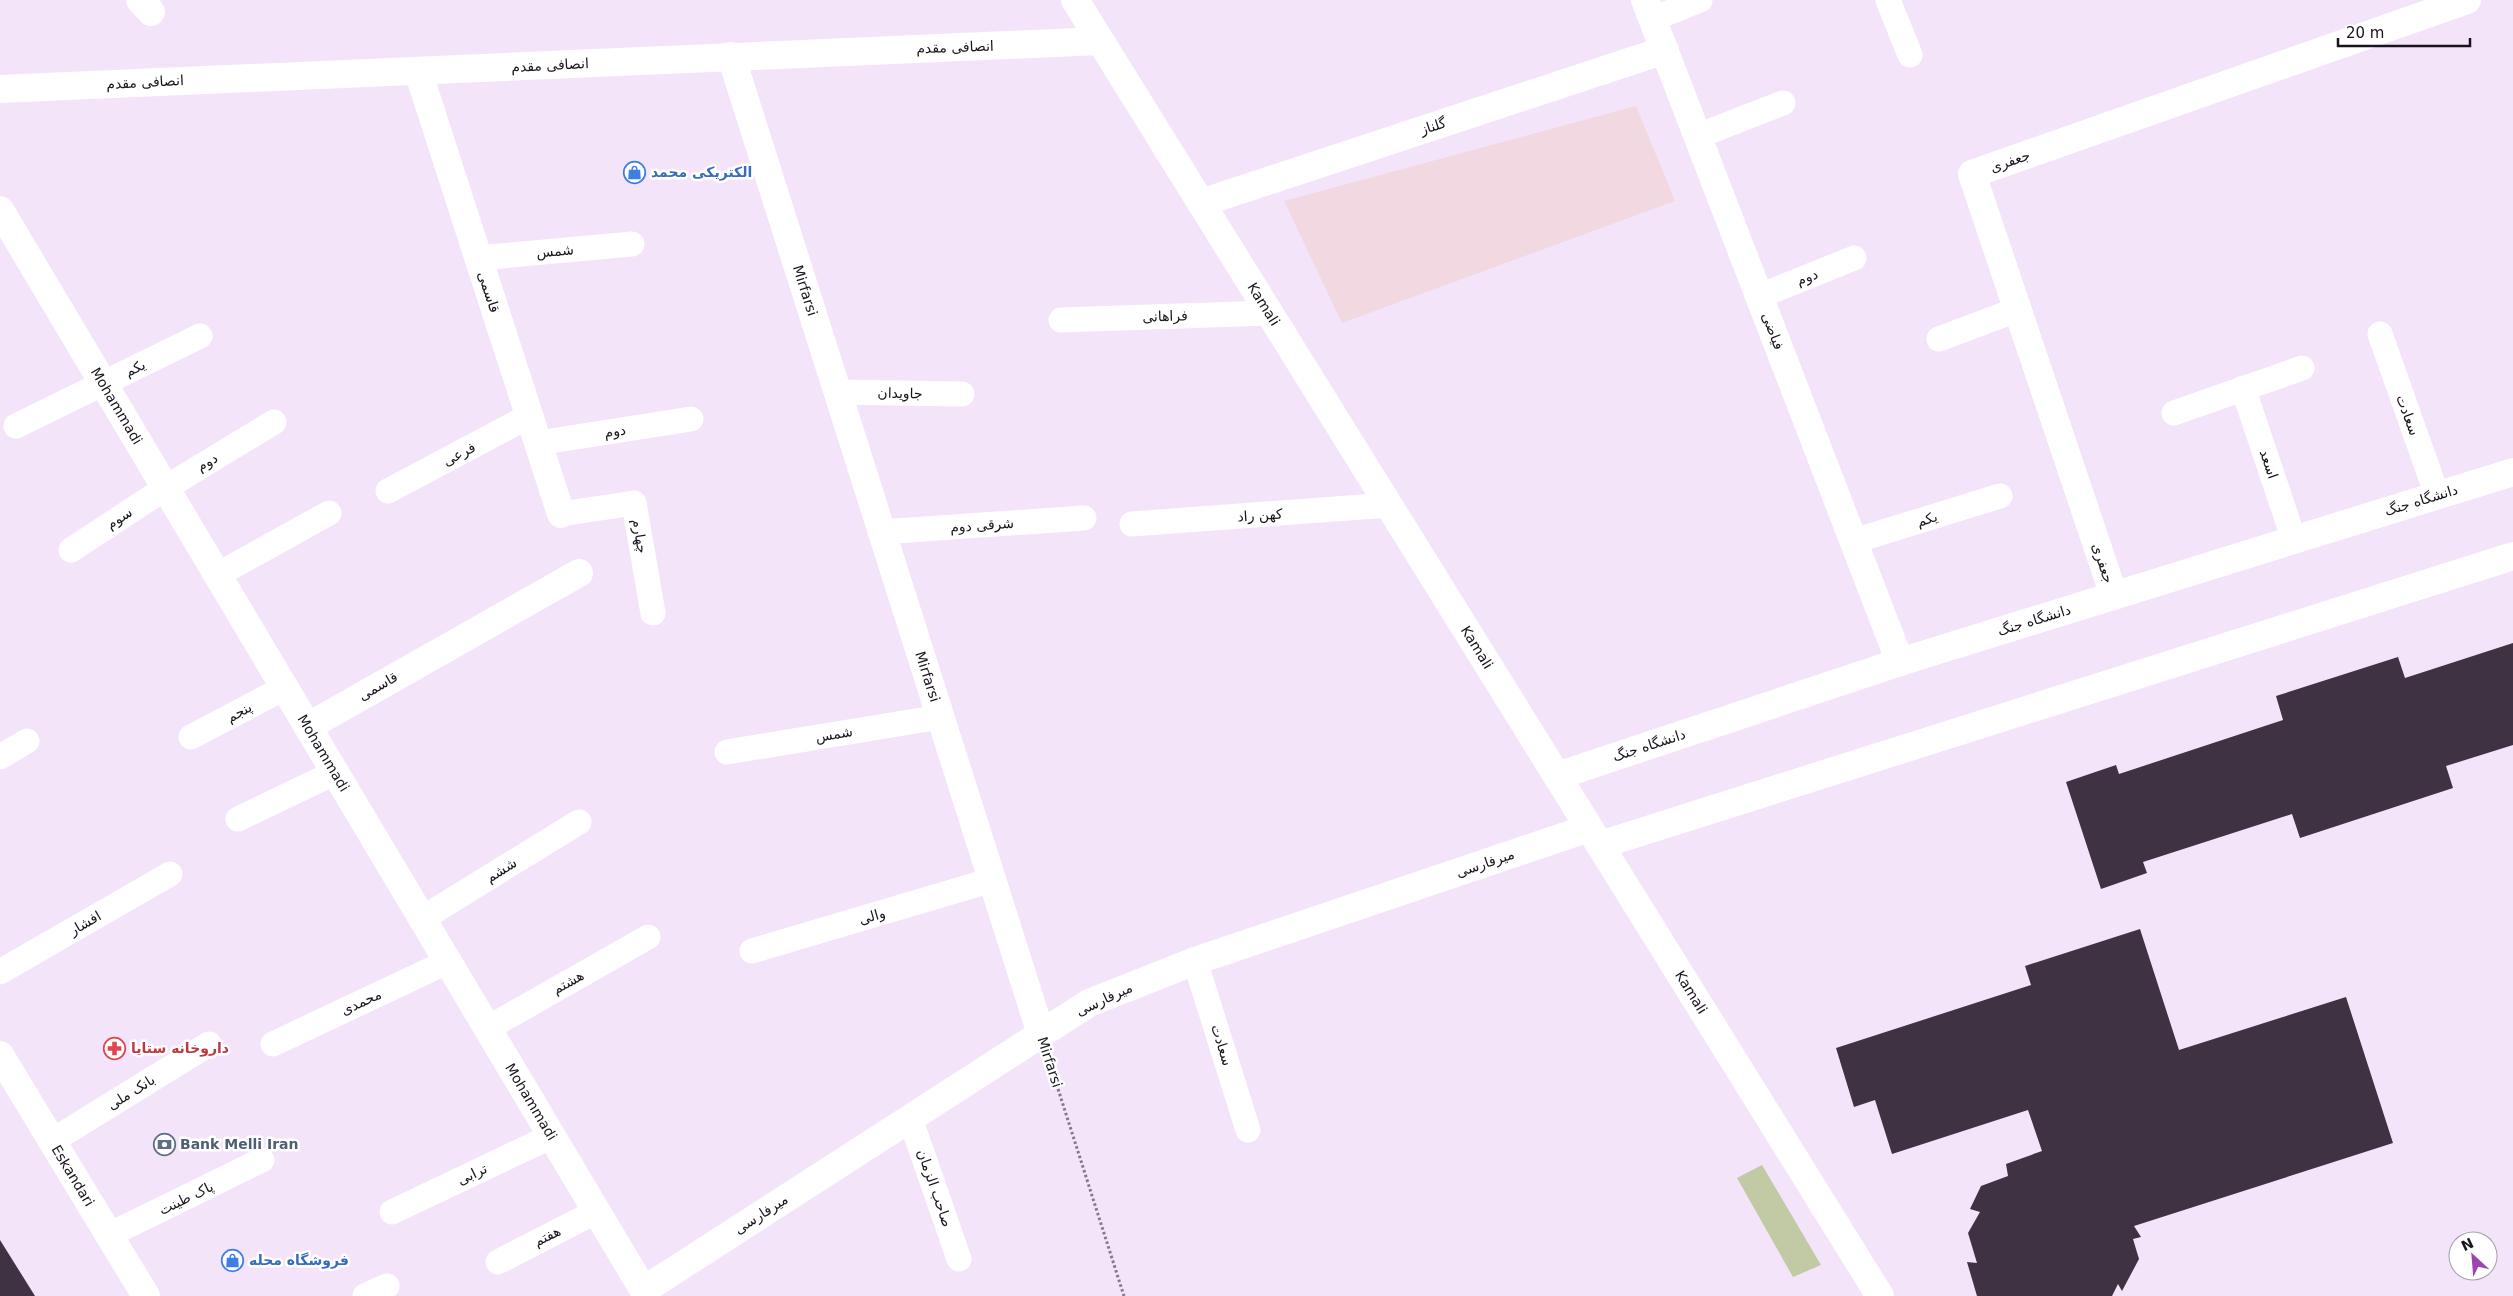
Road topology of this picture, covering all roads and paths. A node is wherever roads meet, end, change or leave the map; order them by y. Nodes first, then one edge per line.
1 (1075, 0) edge
2 (1700, 0) edge
3 (1888, 0) edge
4 (2467, 0) edge
5 (1649, 10) edge
6 (1100, 40) junction
7 (1665, 50) junction
8 (1910, 55) dead end
9 (731, 56) junction
10 (418, 71) junction
11 (0, 89) edge
12 (1783, 103) dead end
13 (1698, 136) junction
14 (1201, 202) junction
15 (0, 210) edge
16 (632, 244) dead end
17 (478, 258) junction
18 (1854, 258) dead end
19 (1760, 296) junction
20 (2019, 309) junction
21 (1270, 313) junction
22 (1061, 320) dead end
23 (2380, 334) dead end
24 (200, 336) dead end
25 (1939, 339) dead end
26 (2302, 368) dead end
27 (104, 383) junction
28 (2243, 388) junction
29 (837, 392) junction
30 (962, 394) dead end
31 (2174, 413) dead end
32 (529, 416) junction
33 (691, 419) dead end
34 (274, 422) dead end
35 (16, 426) dead end
36 (538, 443) junction
37 (2513, 472) edge
38 (167, 487) junction
39 (388, 491) dead end
40 (2437, 495) junction
41 (2000, 496) dead end
42 (1388, 505) junction
43 (329, 513) dead end
44 (560, 514) joint
45 (1084, 518) dead end
46 (1132, 524) dead end
47 (881, 532) junction
48 (2294, 540) junction
49 (1854, 542) junction
50 (71, 550) dead end
51 (2513, 556) edge
52 (579, 573) dead end
53 (218, 574) junction
54 (2114, 596) junction
55 (653, 612) dead end
56 (1900, 662) junction
57 (286, 687) junction
58 (940, 717) junction
59 (308, 726) junction
60 (191, 737) dead end
61 (26, 741) dead end
62 (727, 752) dead end
63 (0, 757) edge
64 (336, 772) junction
65 (1557, 776) junction
66 (238, 819) dead end
67 (579, 822) dead end
68 (1595, 836) junction
69 (170, 874) dead end
70 (992, 880) junction
71 (423, 918) junction
72 (648, 937) dead end
73 (752, 951) dead end
74 (448, 961) junction
75 (1195, 961) junction
76 (0, 972) edge
77 (488, 1028) junction
78 (1041, 1034) junction
79 (209, 1044) dead end
80 (272, 1044) dead end
81 (0, 1055) edge
82 (910, 1118) junction
83 (1248, 1130) dead end
84 (552, 1136) junction
85 (52, 1141) junction
86 (262, 1160) dead end
87 (597, 1211) junction
88 (392, 1212) dead end
89 (109, 1235) junction
90 (959, 1259) dead end
91 (498, 1262) dead end
92 (645, 1293) edge
93 (146, 1296) edge
94 (1124, 1296) edge
95 (1880, 1296) edge

1 - 6 street, Kamali
2 - 5 lane
3 - 8 lane
4 - 20 street, جعفری
5 - 7 street, فیاضی
6 - 9 street, انصافی مقدم
6 - 14 street, Kamali
7 - 13 street, فیاضی
7 - 14 street, گلناز
9 - 10 street, انصافی مقدم
9 - 29 street, Mirfarsi
10 - 11 street, انصافی مقدم
10 - 17 street, قاسمی
12 - 13 lane
13 - 19 street, فیاضی
14 - 21 street, Kamali
15 - 27 street, Mohammadi
16 - 17 lane, شمس
17 - 32 street, قاسمی
18 - 19 lane, دوم
19 - 49 street, فیاضی
20 - 25 lane
20 - 54 street, جعفری
21 - 22 lane, فراهانی
21 - 42 street, Kamali
23 - 40 lane, سعادت
24 - 27 lane, یکم
26 - 28 lane
27 - 35 lane, یکم
27 - 38 street, Mohammadi
28 - 31 lane
28 - 48 lane, اسعد
29 - 30 lane, جاویدان
29 - 47 street, Mirfarsi
32 - 36 street, قاسمی
32 - 39 lane, فرعی
33 - 36 lane, دوم
34 - 38 lane, دوم
36 - 44 street, قاسمی
37 - 40 street, دانشگاه جنگ
38 - 50 lane, سوم
38 - 53 street, Mohammadi
40 - 48 street, دانشگاه جنگ
41 - 49 lane, یکم
42 - 46 lane, کهن راد
42 - 65 street, Kamali
43 - 53 lane
44 - 55 lane, چهارم
45 - 47 lane, شرقی دوم
47 - 58 street, Mirfarsi
48 - 54 street, دانشگاه جنگ
49 - 56 street, فیاضی
51 - 68 street
52 - 59 street, قاسمی
53 - 57 street, Mohammadi
54 - 56 street, دانشگاه جنگ
56 - 65 street, دانشگاه جنگ
57 - 59 street, Mohammadi
57 - 60 lane, پنجم
58 - 62 lane, شمس
58 - 70 street, Mirfarsi
59 - 64 street, Mohammadi
61 - 63 lane
64 - 66 lane
64 - 71 street, Mohammadi
65 - 68 street, Kamali
67 - 71 lane, ششم
68 - 75 street, میرفارسی
68 - 95 street, Kamali
69 - 76 lane, افشار
70 - 73 lane, والی
70 - 78 street, Mirfarsi
71 - 74 street, Mohammadi
72 - 77 lane, هشتم
74 - 77 street, Mohammadi
74 - 80 lane, محمدی
75 - 78 street, میرفارسی
75 - 83 lane, سعادت
77 - 84 street, Mohammadi
78 - 82 street, میرفارسی
78 - 94 path, Mirfarsi
79 - 85 lane, بانک ملی
81 - 85 street, Eskandari
82 - 90 lane, صاحب الزمان
82 - 92 street, میرفارسی
84 - 87 street, Mohammadi
84 - 88 lane, ترابی
85 - 89 street, Eskandari
86 - 89 lane, پاک طینت
87 - 91 lane, هفتم
87 - 92 street, Mohammadi
89 - 93 street, Eskandari

